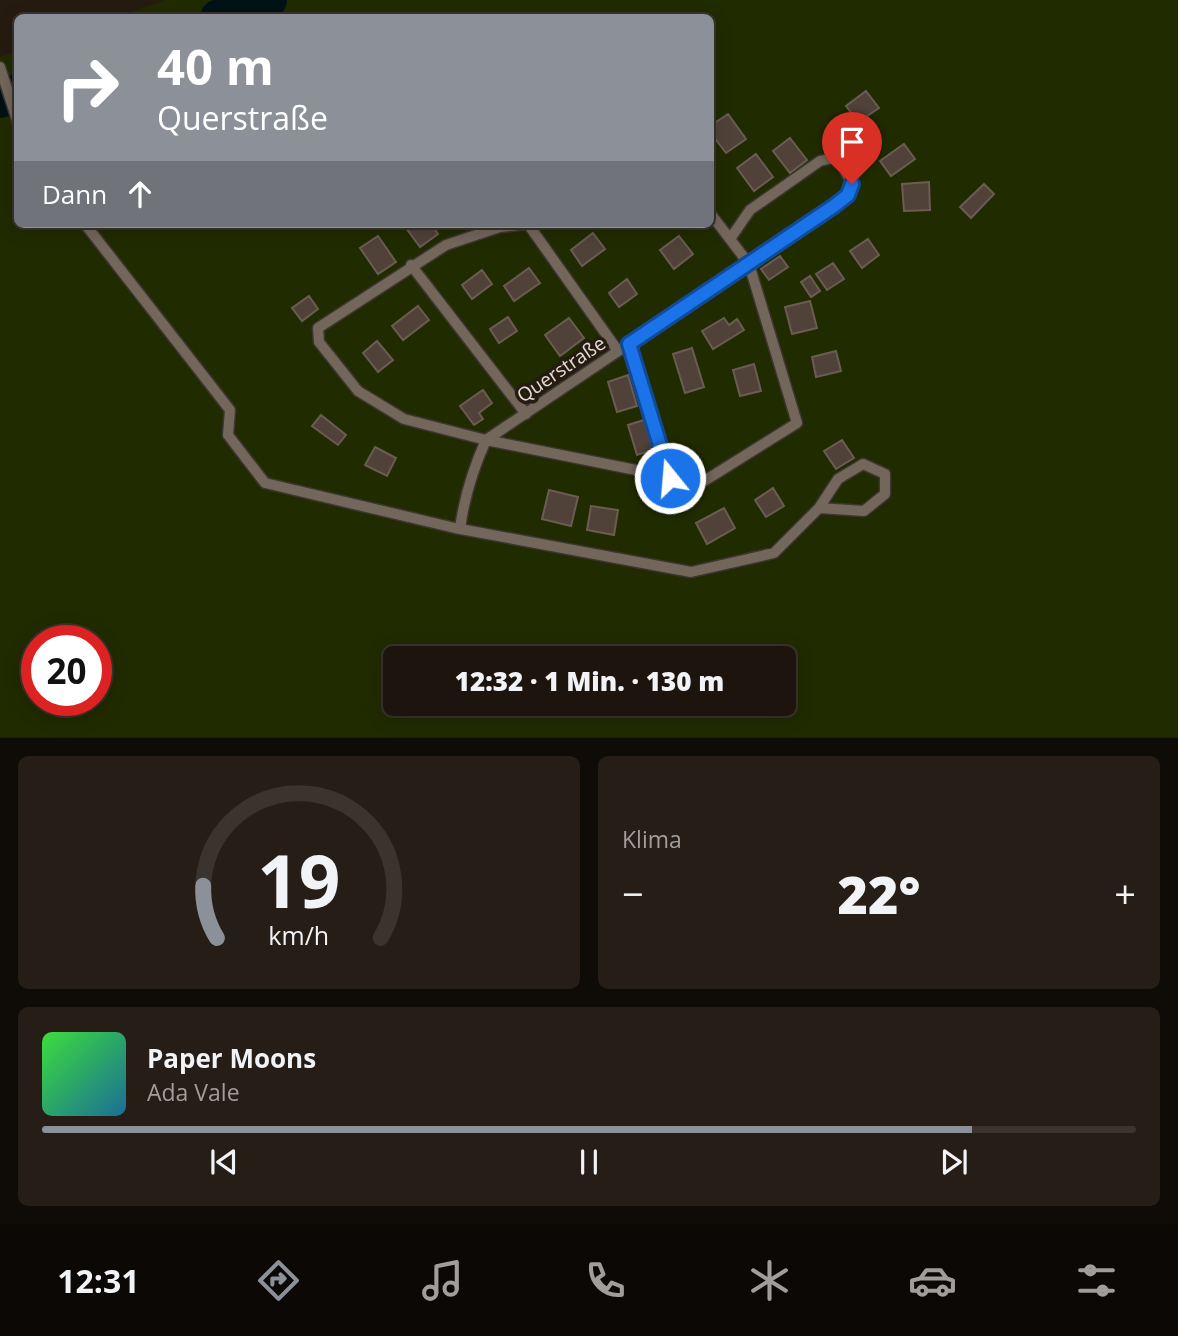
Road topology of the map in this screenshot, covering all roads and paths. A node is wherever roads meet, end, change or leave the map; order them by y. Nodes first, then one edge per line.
1 (0, 67) edge
2 (14, 111) edge
3 (714, 219) edge
4 (88, 228) edge
5 (497, 228) edge
6 (531, 228) edge
7 (730, 239) junction
8 (749, 264) junction
9 (411, 265) junction
10 (629, 344) junction
11 (618, 351) junction
12 (526, 414) junction
13 (486, 440) junction
14 (670, 478) junction
15 (819, 508) junction
16 (460, 529) junction

1 - 2 lane
3 - 7 lane
4 - 16 lane
5 - 9 lane
6 - 11 lane
7 - 8 lane
7 - 8 lane, Querstraße
8 - 10 lane, Querstraße
8 - 14 lane
9 - 12 lane
9 - 13 lane
10 - 11 lane, Querstraße
10 - 14 lane
11 - 12 lane, Querstraße
12 - 13 lane, Querstraße
13 - 14 lane
13 - 16 lane
15 - 15 lane
15 - 16 lane

